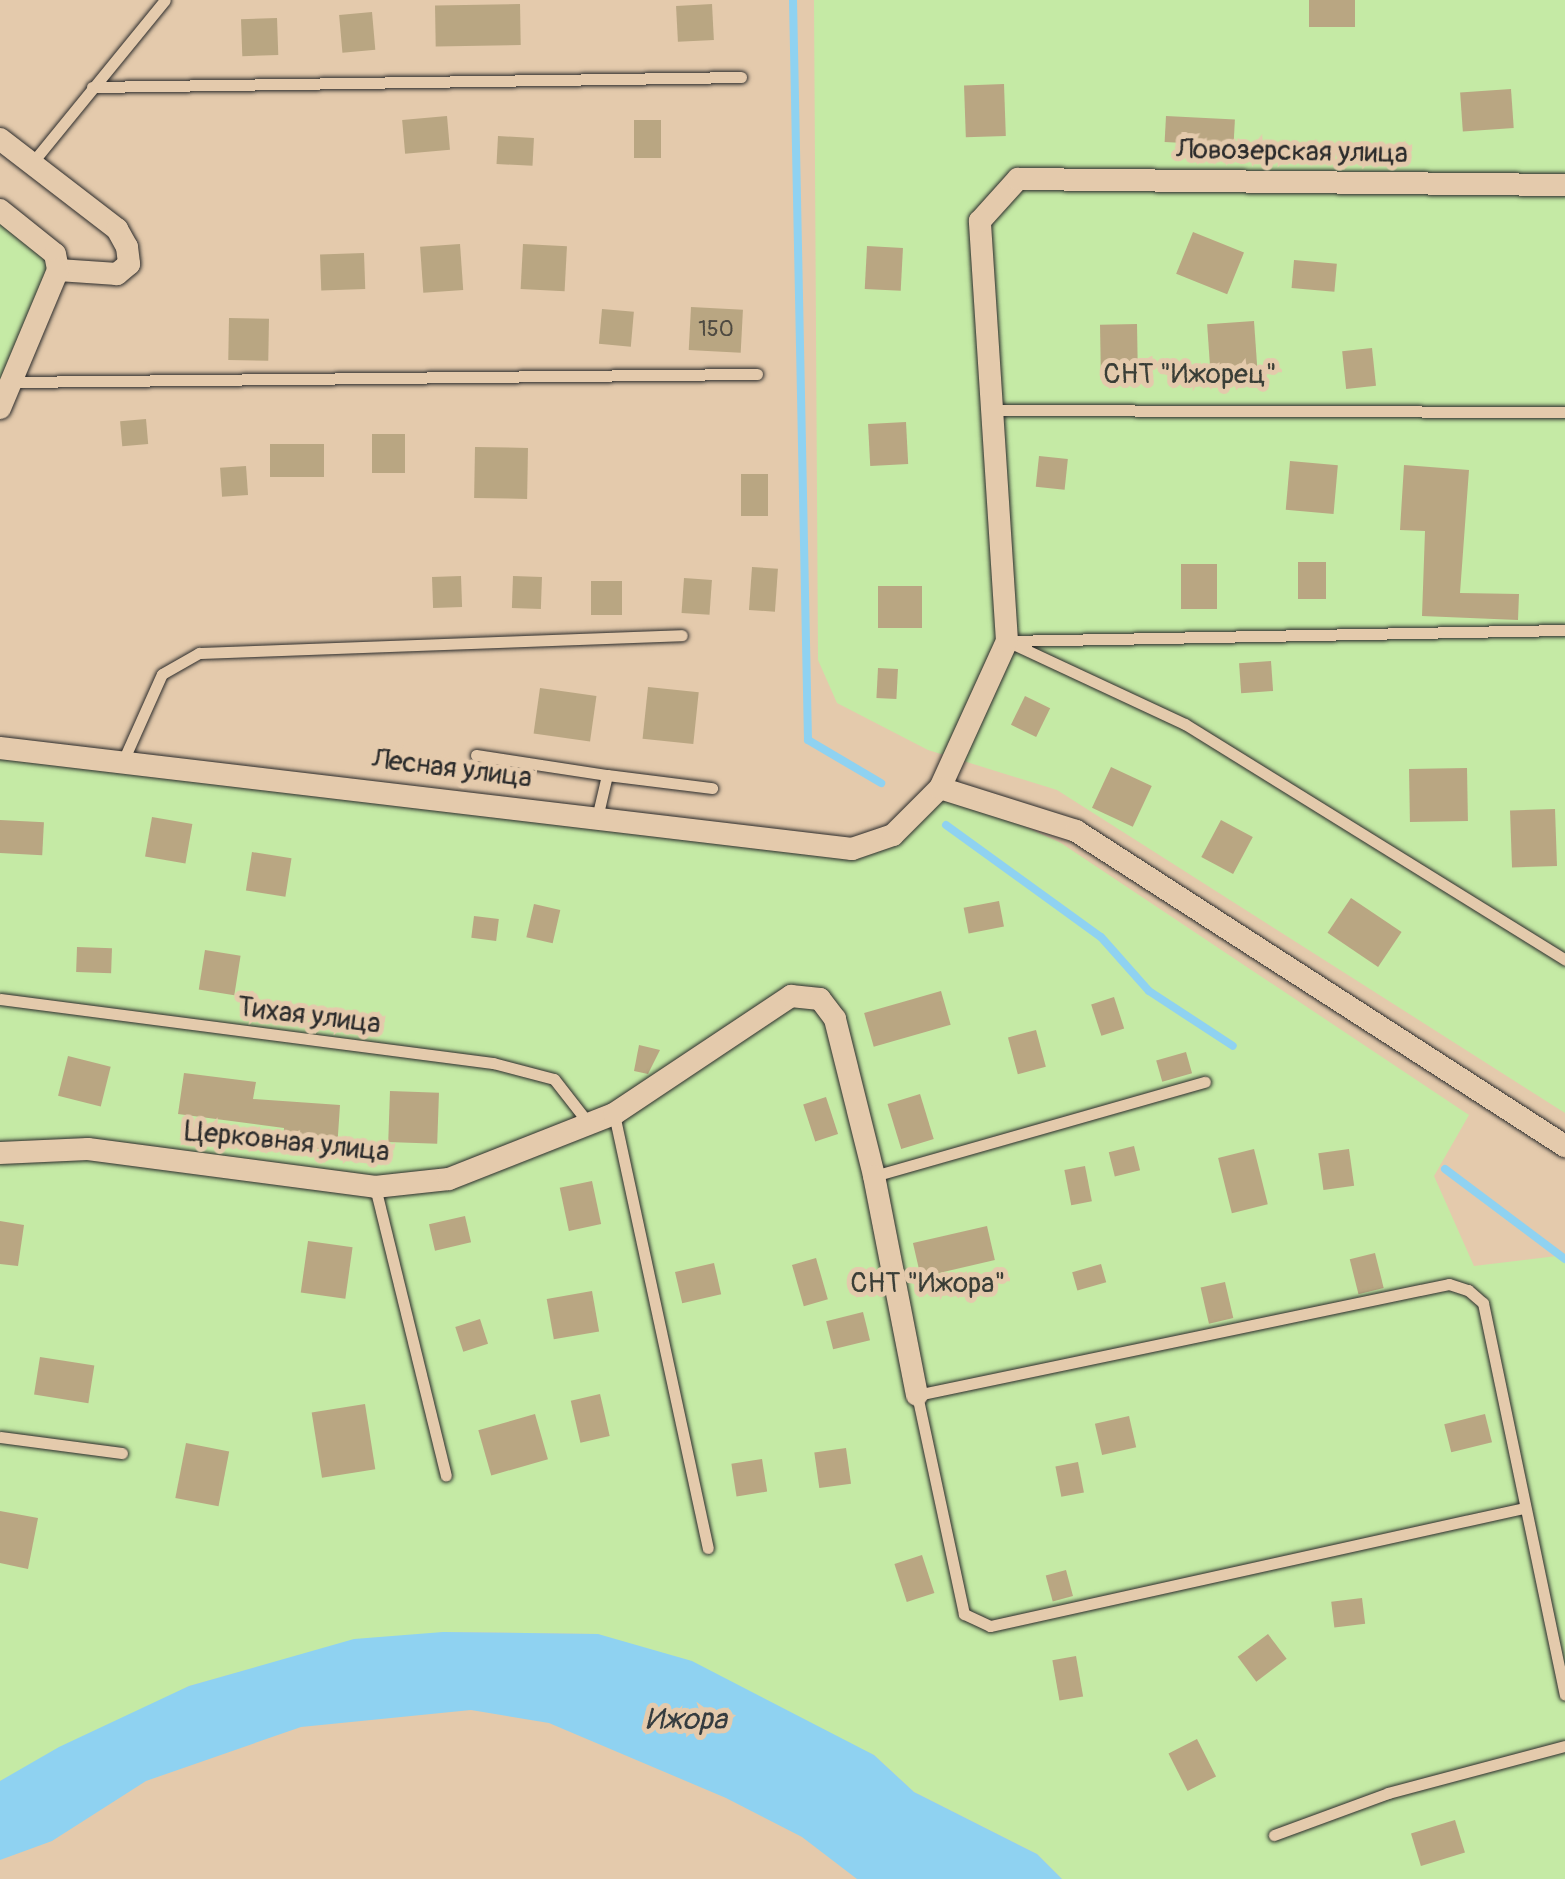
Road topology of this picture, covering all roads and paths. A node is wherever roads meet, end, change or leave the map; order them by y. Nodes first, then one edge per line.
1 (165, 0) edge
2 (741, 77) dead end
3 (92, 87) junction
4 (0, 139) edge
5 (32, 164) junction
6 (1565, 185) edge
7 (0, 210) edge
8 (58, 270) junction
9 (758, 374) dead end
10 (12, 382) junction
11 (0, 408) edge
12 (988, 410) junction
13 (1565, 412) edge
14 (1565, 630) edge
15 (682, 635) dead end
16 (1006, 641) junction
17 (0, 748) edge
18 (476, 755) dead end
19 (122, 761) junction
20 (607, 775) junction
21 (712, 788) dead end
22 (940, 788) junction
23 (598, 818) junction
24 (1565, 960) edge
25 (0, 999) edge
26 (1205, 1082) dead end
27 (614, 1114) junction
28 (590, 1124) junction
29 (1563, 1139) edge
30 (0, 1153) edge
31 (874, 1176) junction
32 (375, 1186) junction
33 (917, 1395) junction
34 (0, 1437) edge
35 (122, 1453) dead end
36 (446, 1475) dead end
37 (1524, 1508) junction
38 (708, 1548) dead end
39 (1565, 1694) edge
40 (1565, 1746) edge
41 (1274, 1836) dead end

1 - 3 lane
2 - 3 lane
3 - 5 lane
4 - 5 street
5 - 8 street
6 - 12 street, Ловозерская улица
7 - 8 street
8 - 10 street
9 - 10 lane
10 - 11 street
12 - 13 lane
12 - 16 street
14 - 16 lane
15 - 19 lane
16 - 22 street
16 - 24 lane
17 - 19 street, Лесная улица
18 - 20 lane
19 - 23 street, Лесная улица
20 - 21 lane
20 - 23 lane
22 - 23 street, Лесная улица
22 - 29 street
25 - 28 lane, Тихая улица
26 - 31 lane
27 - 28 street, Церковная улица
27 - 31 street, Церковная улица
27 - 38 lane
28 - 32 street, Церковная улица
30 - 32 street, Церковная улица
31 - 33 street
32 - 36 lane
33 - 37 lane
33 - 37 lane
34 - 35 lane
37 - 39 lane
40 - 41 lane

